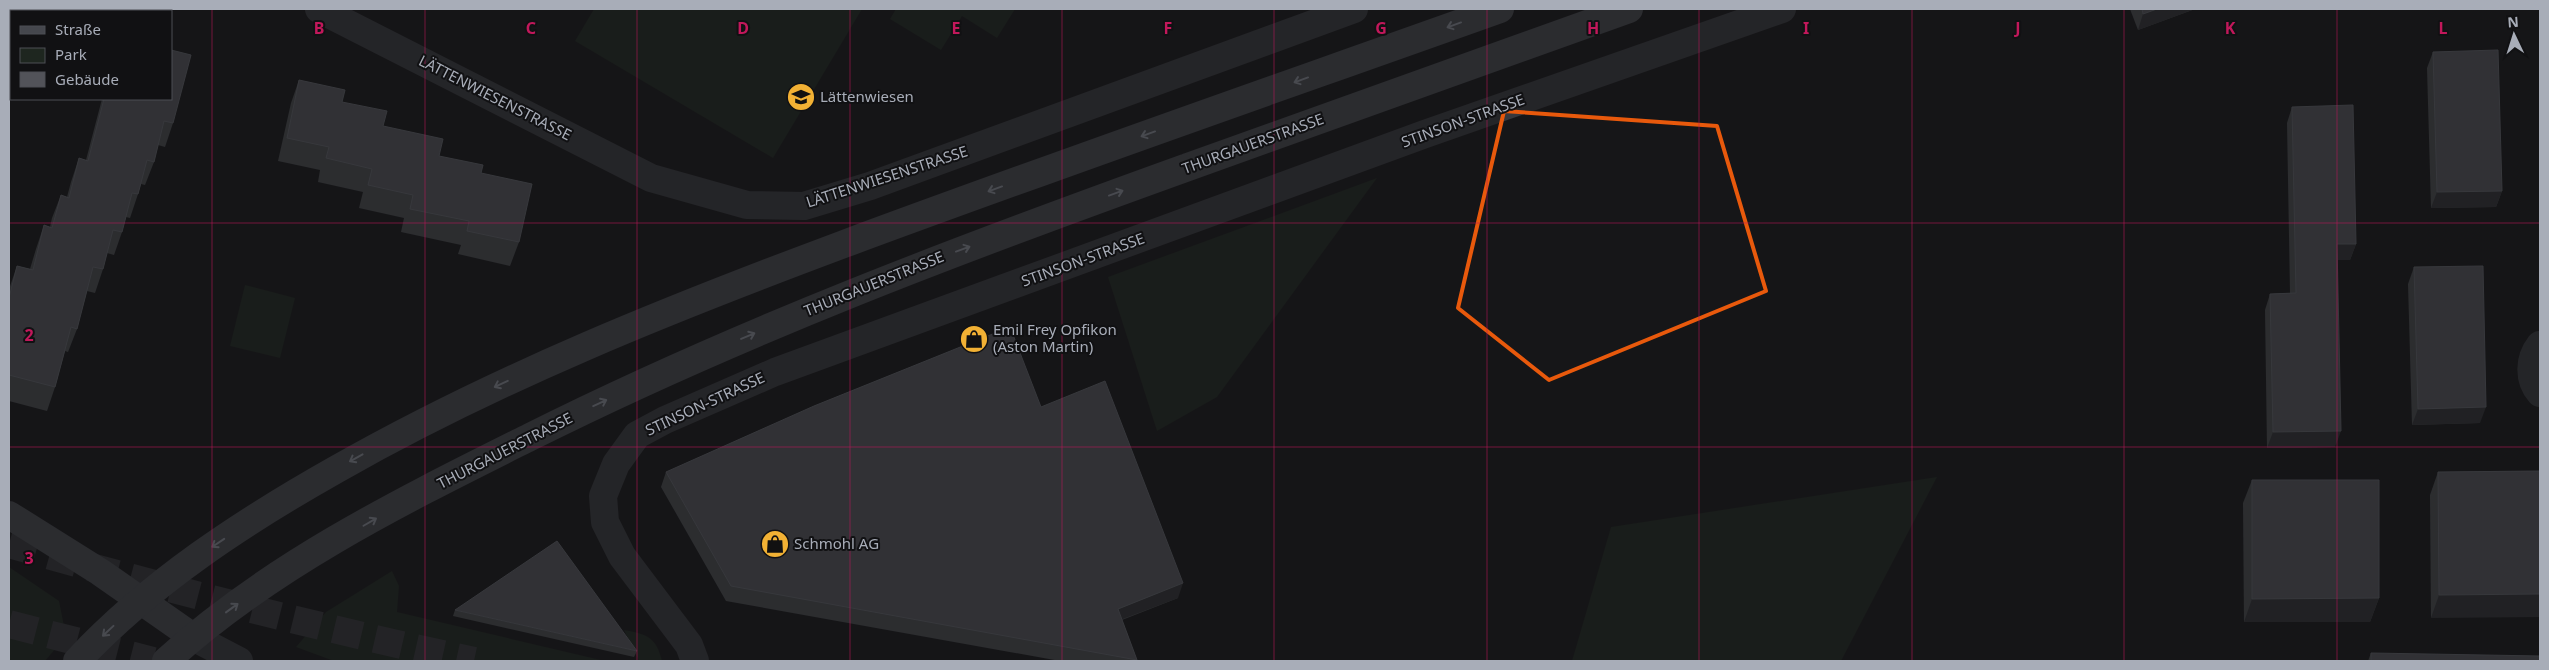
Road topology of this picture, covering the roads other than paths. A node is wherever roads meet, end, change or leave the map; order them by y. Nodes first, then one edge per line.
1 (319, 9) edge
2 (1354, 9) edge
3 (1500, 9) edge
4 (1630, 9) edge
5 (1782, 9) edge
6 (2540, 345) edge
7 (2540, 393) edge
8 (9, 515) edge
9 (141, 601) junction
10 (193, 637) junction
11 (77, 661) edge
12 (166, 661) edge
13 (239, 661) edge
14 (695, 661) edge

1 - 2 street, LÄTTENWIESENSTRASSE
3 -> 9 main road
10 -> 4 main road, THURGAUERSTRASSE
5 - 14 street, STINSON-STRASSE
6 - 7 street
8 - 9 main road
9 - 10 main road
9 -> 11 main road
10 - 12 main road, THURGAUERSTRASSE
10 - 13 street

